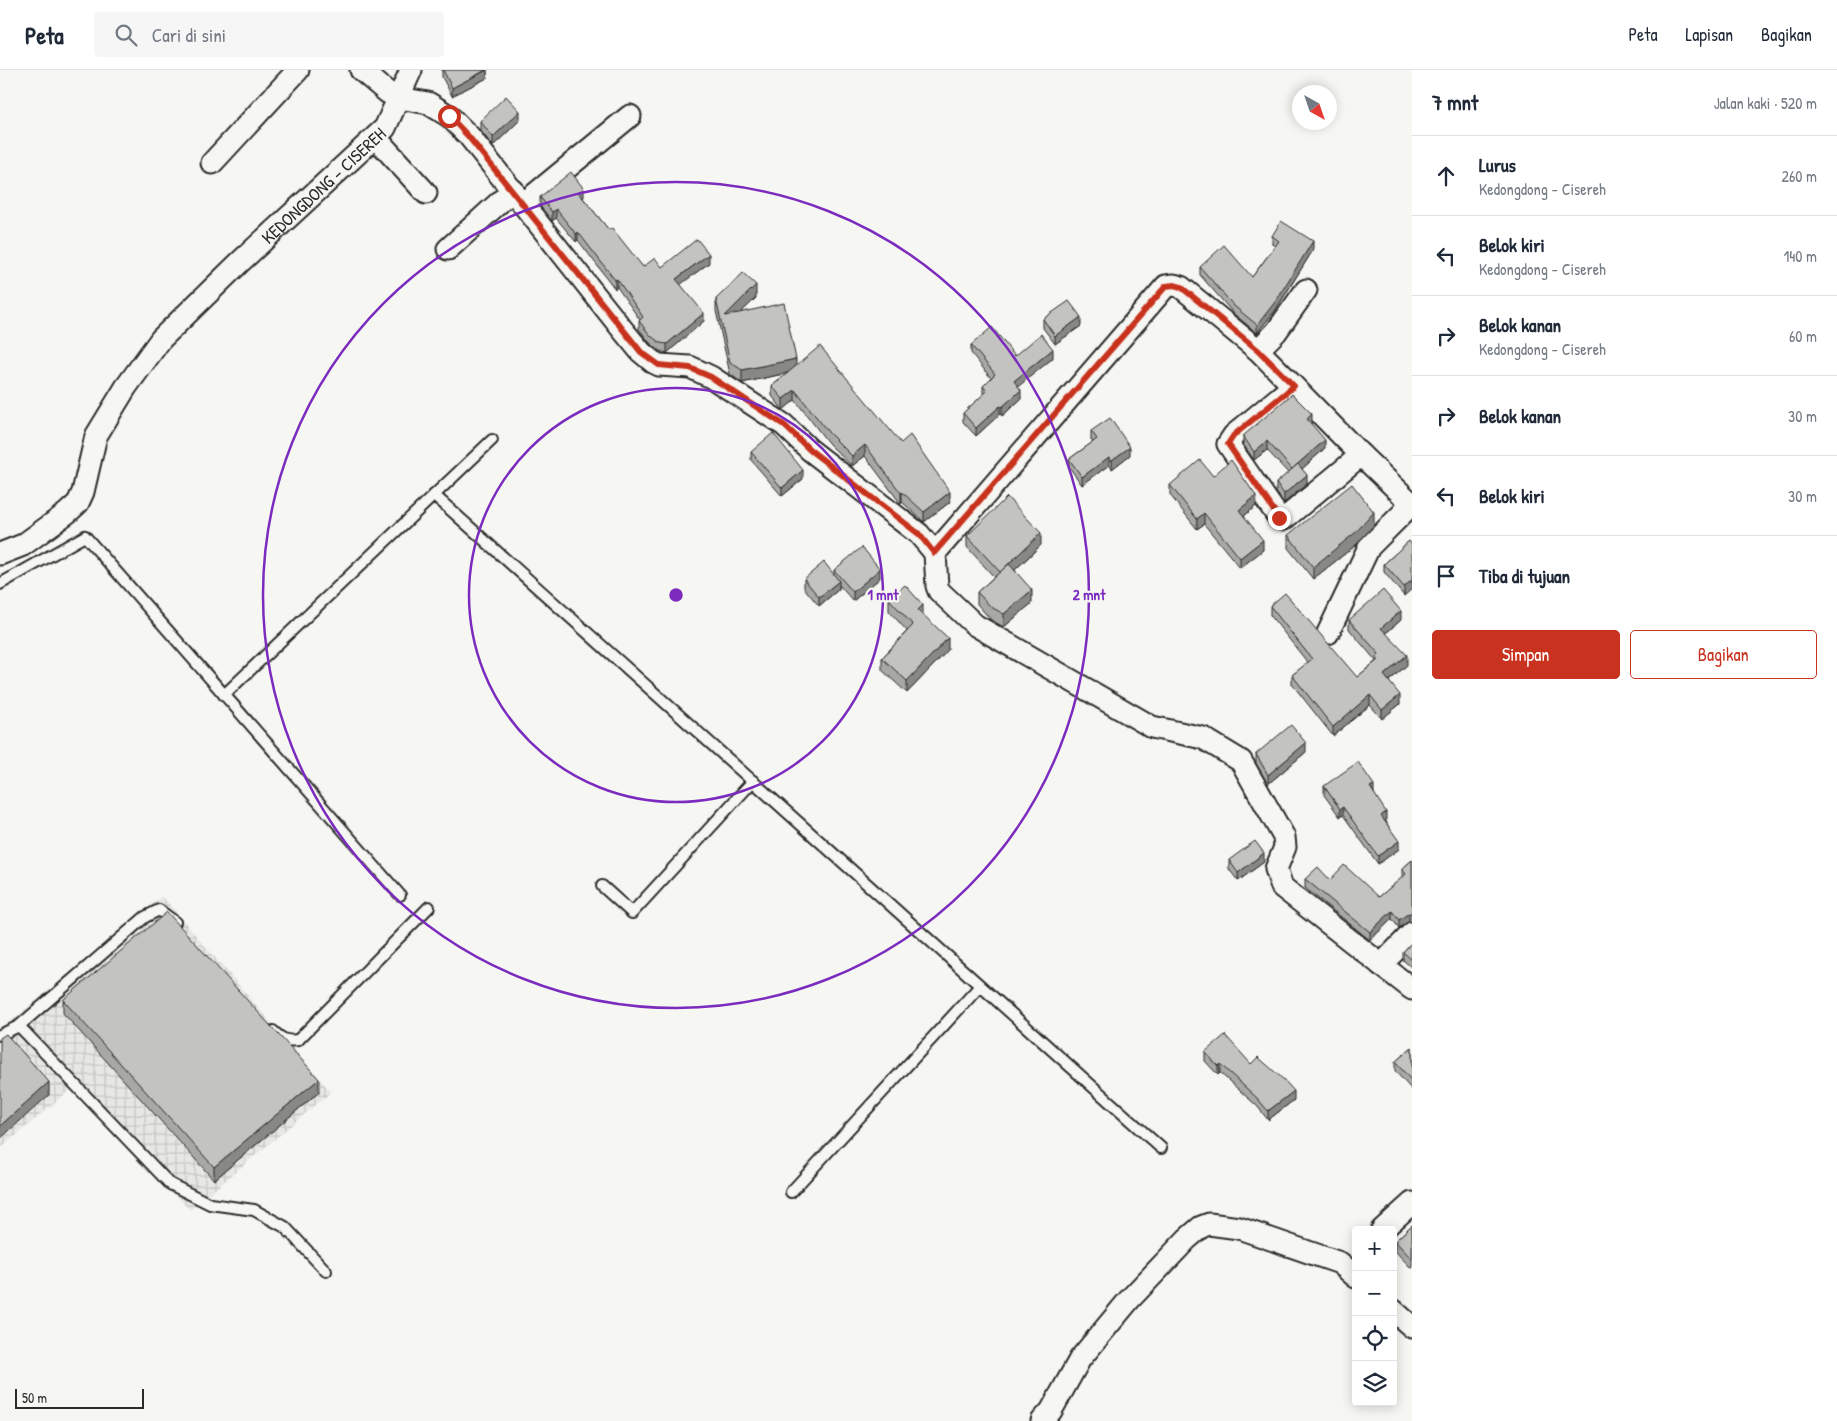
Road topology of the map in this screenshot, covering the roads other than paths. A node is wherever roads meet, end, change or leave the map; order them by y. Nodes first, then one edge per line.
1 (298, 70) edge
2 (361, 70) edge
3 (412, 70) edge
4 (399, 98) junction
5 (630, 116) dead end
6 (376, 138) junction
7 (212, 163) dead end
8 (426, 193) dead end
9 (518, 197) junction
10 (448, 249) dead end
11 (1306, 290) dead end
12 (1258, 350) junction
13 (1294, 386) junction
14 (492, 440) dead end
15 (1361, 455) junction
16 (434, 495) junction
17 (1412, 504) edge
18 (934, 553) junction
19 (0, 554) edge
20 (0, 584) edge
21 (1328, 633) dead end
22 (224, 695) junction
23 (753, 781) junction
24 (602, 886) dead end
25 (400, 895) dead end
26 (429, 907) dead end
27 (183, 931) edge
28 (1412, 933) edge
29 (1381, 965) junction
30 (980, 986) junction
31 (1412, 989) edge
32 (19, 1026) junction
33 (268, 1027) edge
34 (0, 1035) edge
35 (1161, 1148) dead end
36 (791, 1192) dead end
37 (1412, 1203) edge
38 (1386, 1226) edge
39 (1348, 1258) edge
40 (326, 1271) dead end
41 (1353, 1271) edge
42 (1397, 1314) edge
43 (1412, 1327) edge
44 (1042, 1421) edge

1 - 7 street
2 - 4 street
3 - 4 street, KEDONGDONG - CISEREH
4 - 6 street, KEDONGDONG - CISEREH
4 - 9 street
5 - 9 street
6 - 8 street
6 - 19 street, KEDONGDONG - CISEREH
9 - 10 street
9 - 18 street
11 - 12 street
12 - 13 street
12 - 18 street
13 - 15 street
13 - 15 street
14 - 16 lane
15 - 17 street
16 - 22 lane
16 - 23 lane
17 - 21 street
18 - 29 street
20 - 22 lane
22 - 25 lane
23 - 24 lane
23 - 30 lane
26 - 33 lane
27 - 32 lane
28 - 29 street
29 - 31 street
30 - 35 lane
30 - 36 lane
32 - 34 lane
32 - 40 lane
37 - 38 street
39 - 41 street
39 - 44 street
42 - 43 street

